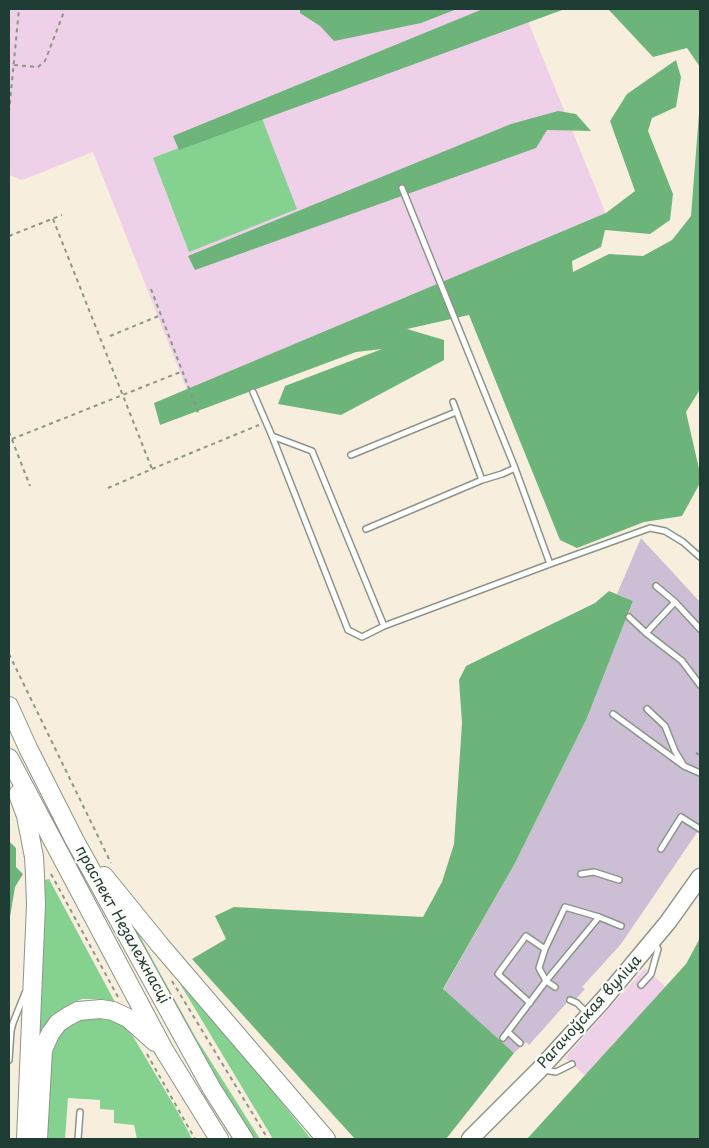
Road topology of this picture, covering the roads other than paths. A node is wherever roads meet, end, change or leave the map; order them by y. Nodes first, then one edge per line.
1 (402, 188) dead end
2 (253, 392) dead end
3 (453, 402) dead end
4 (456, 412) junction
5 (272, 436) junction
6 (351, 455) dead end
7 (515, 468) junction
8 (482, 480) junction
9 (366, 530) dead end
10 (700, 557) edge
11 (550, 564) junction
12 (656, 586) dead end
13 (675, 602) junction
14 (628, 617) dead end
15 (384, 626) junction
16 (700, 629) edge
17 (646, 633) junction
18 (700, 685) edge
19 (9, 706) edge
20 (647, 709) dead end
21 (613, 714) dead end
22 (9, 758) edge
23 (684, 766) junction
24 (9, 768) edge
25 (700, 773) edge
26 (700, 829) edge
27 (74, 839) junction
28 (661, 849) dead end
29 (580, 874) dead end
30 (700, 877) edge
31 (619, 880) dead end
32 (599, 917) junction
33 (621, 926) dead end
34 (653, 940) junction
35 (545, 948) junction
36 (34, 953) junction
37 (546, 981) junction
38 (641, 985) dead end
39 (555, 987) dead end
40 (570, 1000) dead end
41 (530, 1003) junction
42 (589, 1016) junction
43 (508, 1032) junction
44 (503, 1038) dead end
45 (520, 1043) dead end
46 (164, 1050) junction
47 (9, 1060) edge
48 (572, 1064) dead end
49 (539, 1070) junction
50 (80, 1112) dead end
51 (26, 1139) edge
52 (38, 1139) edge
53 (78, 1139) edge
54 (218, 1139) edge
55 (244, 1139) edge
56 (326, 1139) edge
57 (470, 1139) edge

1 - 7 lane
2 - 5 lane
3 - 4 lane
4 - 6 lane
4 - 8 lane
5 - 15 lane
5 - 15 lane
7 - 8 lane
7 - 11 lane
8 - 9 lane
10 - 11 lane
11 - 15 lane
12 - 13 lane
13 - 16 lane
13 - 17 lane
14 - 17 lane
17 - 18 lane
19 - 27 highway, праспект Незалежнасці
20 - 23 lane
21 - 23 lane
22 - 46 highway, праспект Незалежнасці
23 - 25 lane
24 - 36 highway
26 - 28 lane
27 - 55 highway, праспект Незалежнасці
27 - 56 highway
29 - 31 lane
30 - 34 main road, Рагачоўская вуліца
32 - 33 lane
32 - 35 lane
32 - 37 lane
34 - 38 lane
34 - 42 main road, Рагачоўская вуліца
35 - 37 lane
35 - 41 lane
36 - 47 lane
36 - 51 highway
37 - 39 lane
37 - 41 lane
40 - 42 lane
41 - 43 lane
42 - 49 main road, Рагачоўская вуліца
43 - 44 lane
43 - 45 lane
46 - 52 highway
46 - 54 highway, праспект Незалежнасці
48 - 49 lane
49 - 57 main road, Рагачоўская вуліца
50 - 53 lane

